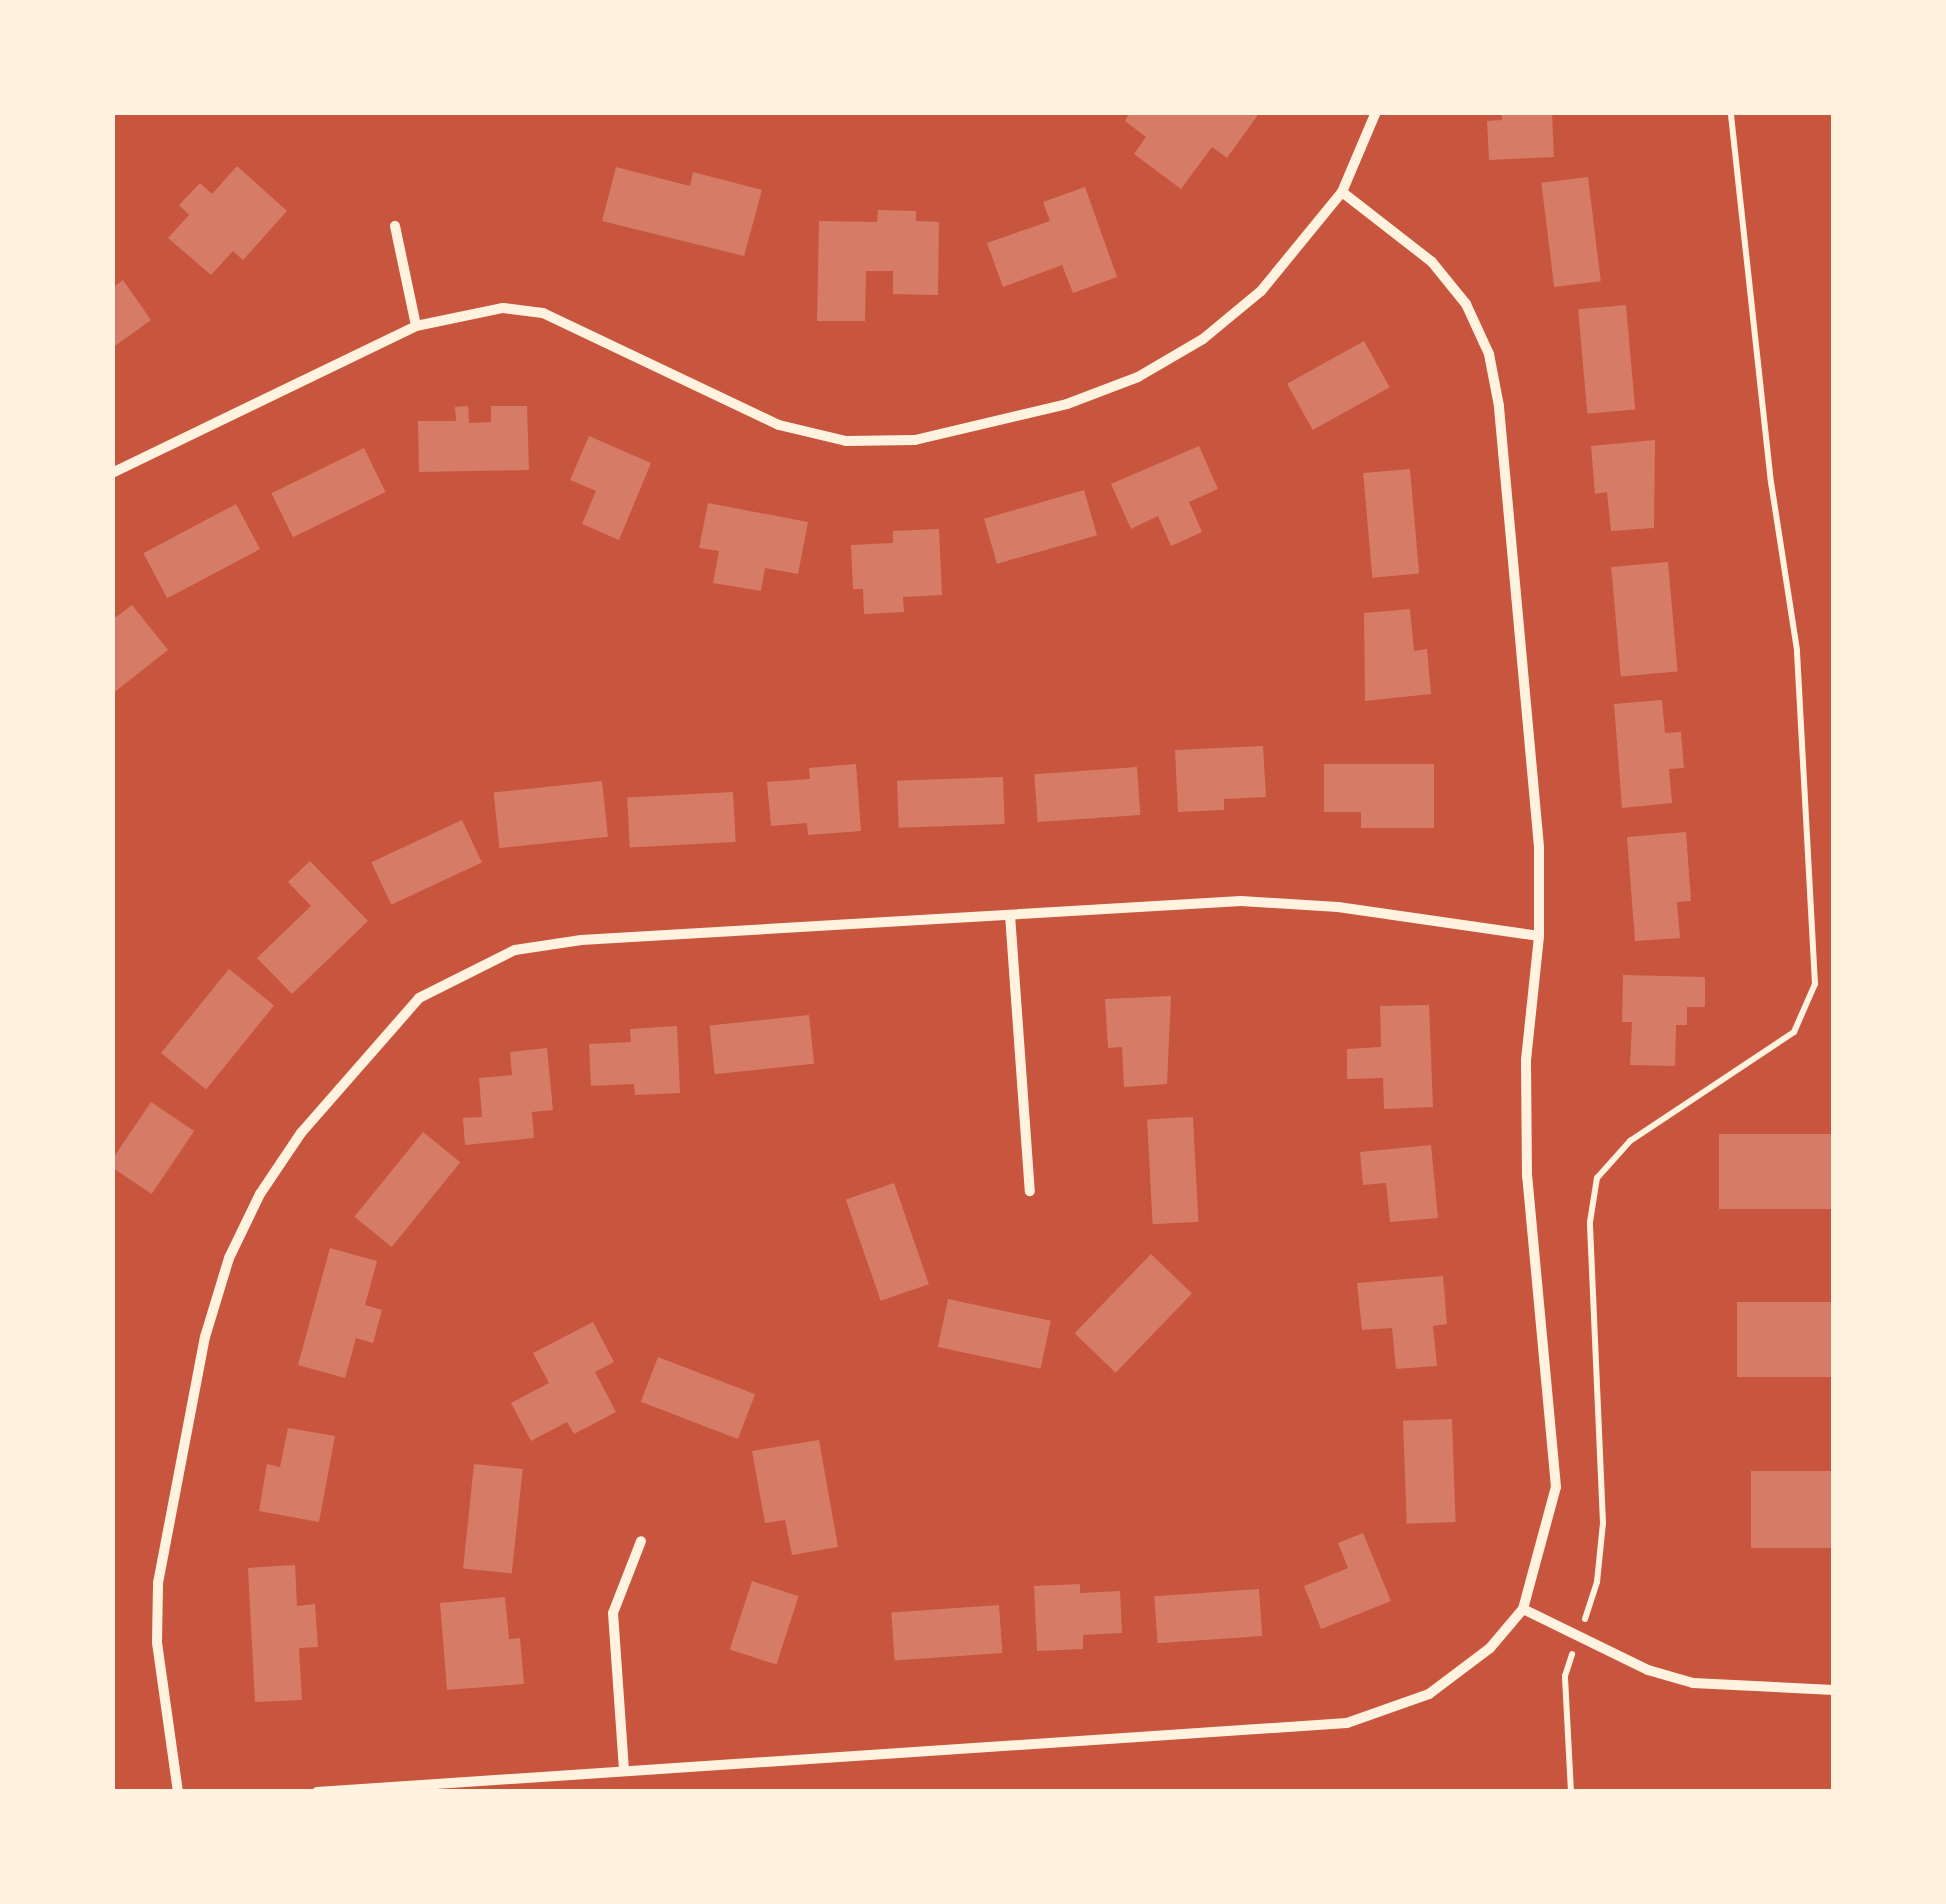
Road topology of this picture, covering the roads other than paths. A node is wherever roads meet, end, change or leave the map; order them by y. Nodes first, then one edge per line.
1 (1376, 112) edge
2 (1342, 192) junction
3 (395, 226) dead end
4 (416, 326) junction
5 (112, 473) edge
6 (1010, 914) junction
7 (1539, 936) junction
8 (1030, 1192) dead end
9 (642, 1541) dead end
10 (1523, 1608) junction
11 (1834, 1690) edge
12 (624, 1770) junction
13 (178, 1792) edge
14 (317, 1792) edge

1 - 2 street
2 - 4 street
2 - 7 street
3 - 4 street
4 - 5 street
6 - 7 street
6 - 8 street
6 - 13 street
7 - 10 street
9 - 12 street
10 - 11 street
10 - 12 street
12 - 14 street

